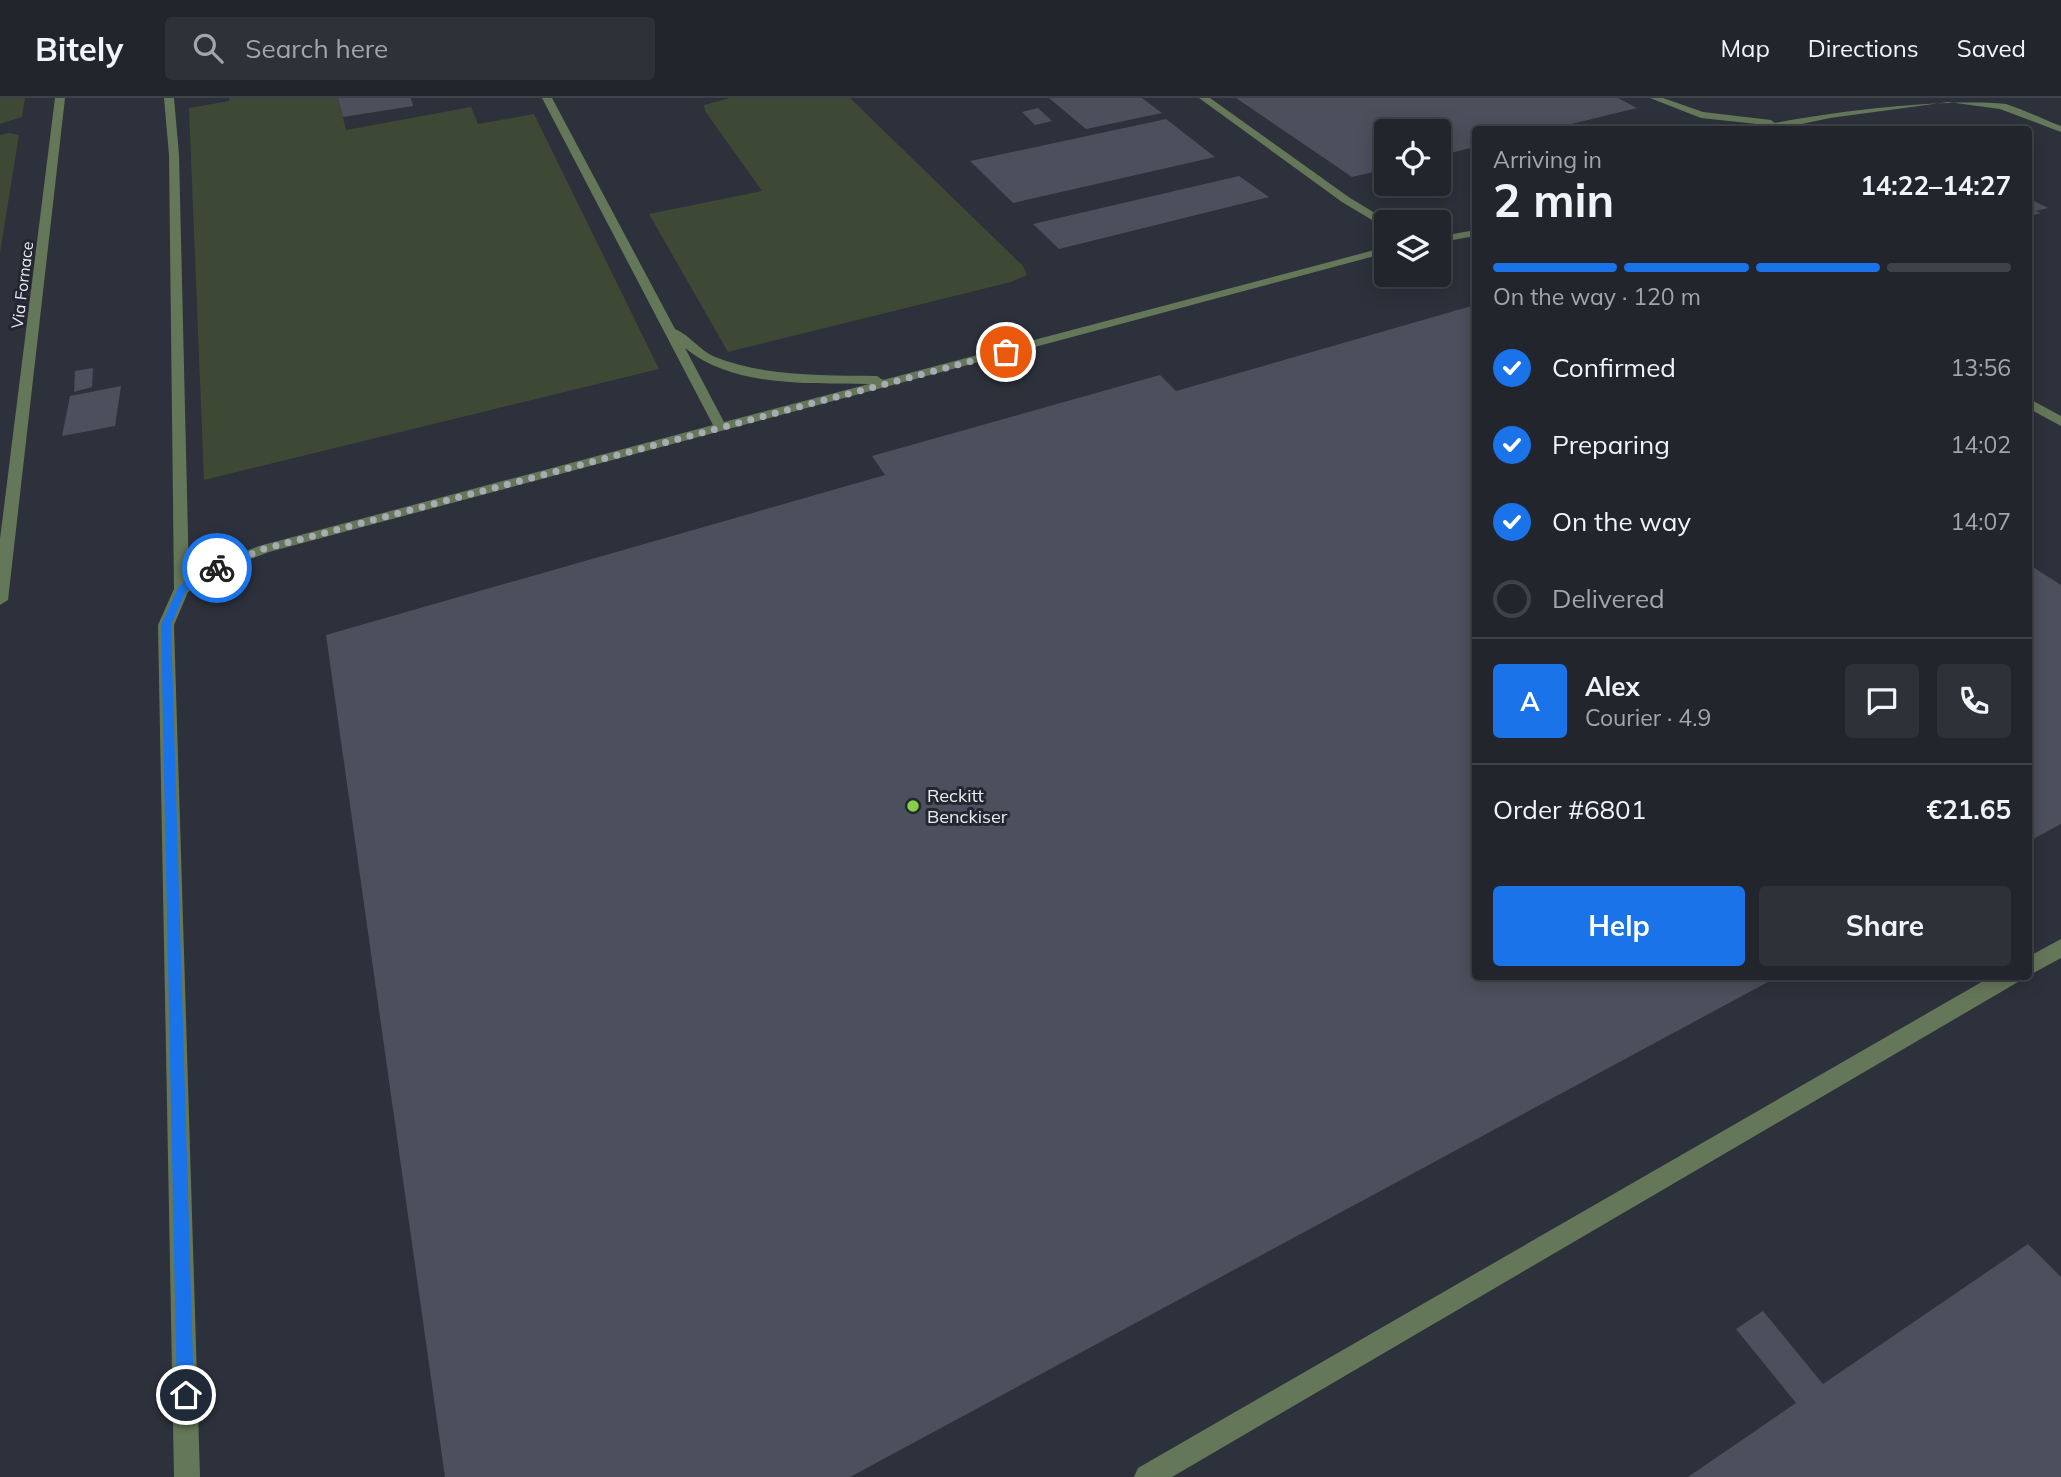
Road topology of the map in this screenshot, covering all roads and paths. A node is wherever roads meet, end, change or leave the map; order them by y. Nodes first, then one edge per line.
1 (60, 98) edge
2 (169, 98) edge
3 (547, 98) edge
4 (1204, 98) edge
5 (1655, 98) edge
6 (1778, 123) junction
7 (1769, 126) edge
8 (2061, 129) edge
9 (1374, 218) edge
10 (1472, 234) edge
11 (1451, 237) edge
12 (1374, 253) edge
13 (669, 328) junction
14 (898, 381) junction
15 (2032, 404) edge
16 (2061, 422) edge
17 (721, 428) junction
18 (182, 589) junction
19 (0, 600) edge
20 (2061, 948) edge
21 (2032, 965) edge
22 (2004, 980) edge
23 (187, 1477) edge
24 (1147, 1477) edge

1 - 19 street, Via Fornace
2 - 18 street
3 - 13 street
4 - 9 street
5 - 6 street
6 - 7 street
6 - 8 street
10 - 11 street
12 - 14 street
13 - 14 street
13 - 17 street
14 - 17 street
15 - 16 street
17 - 18 street
18 - 23 street
20 - 21 street
22 - 24 street

